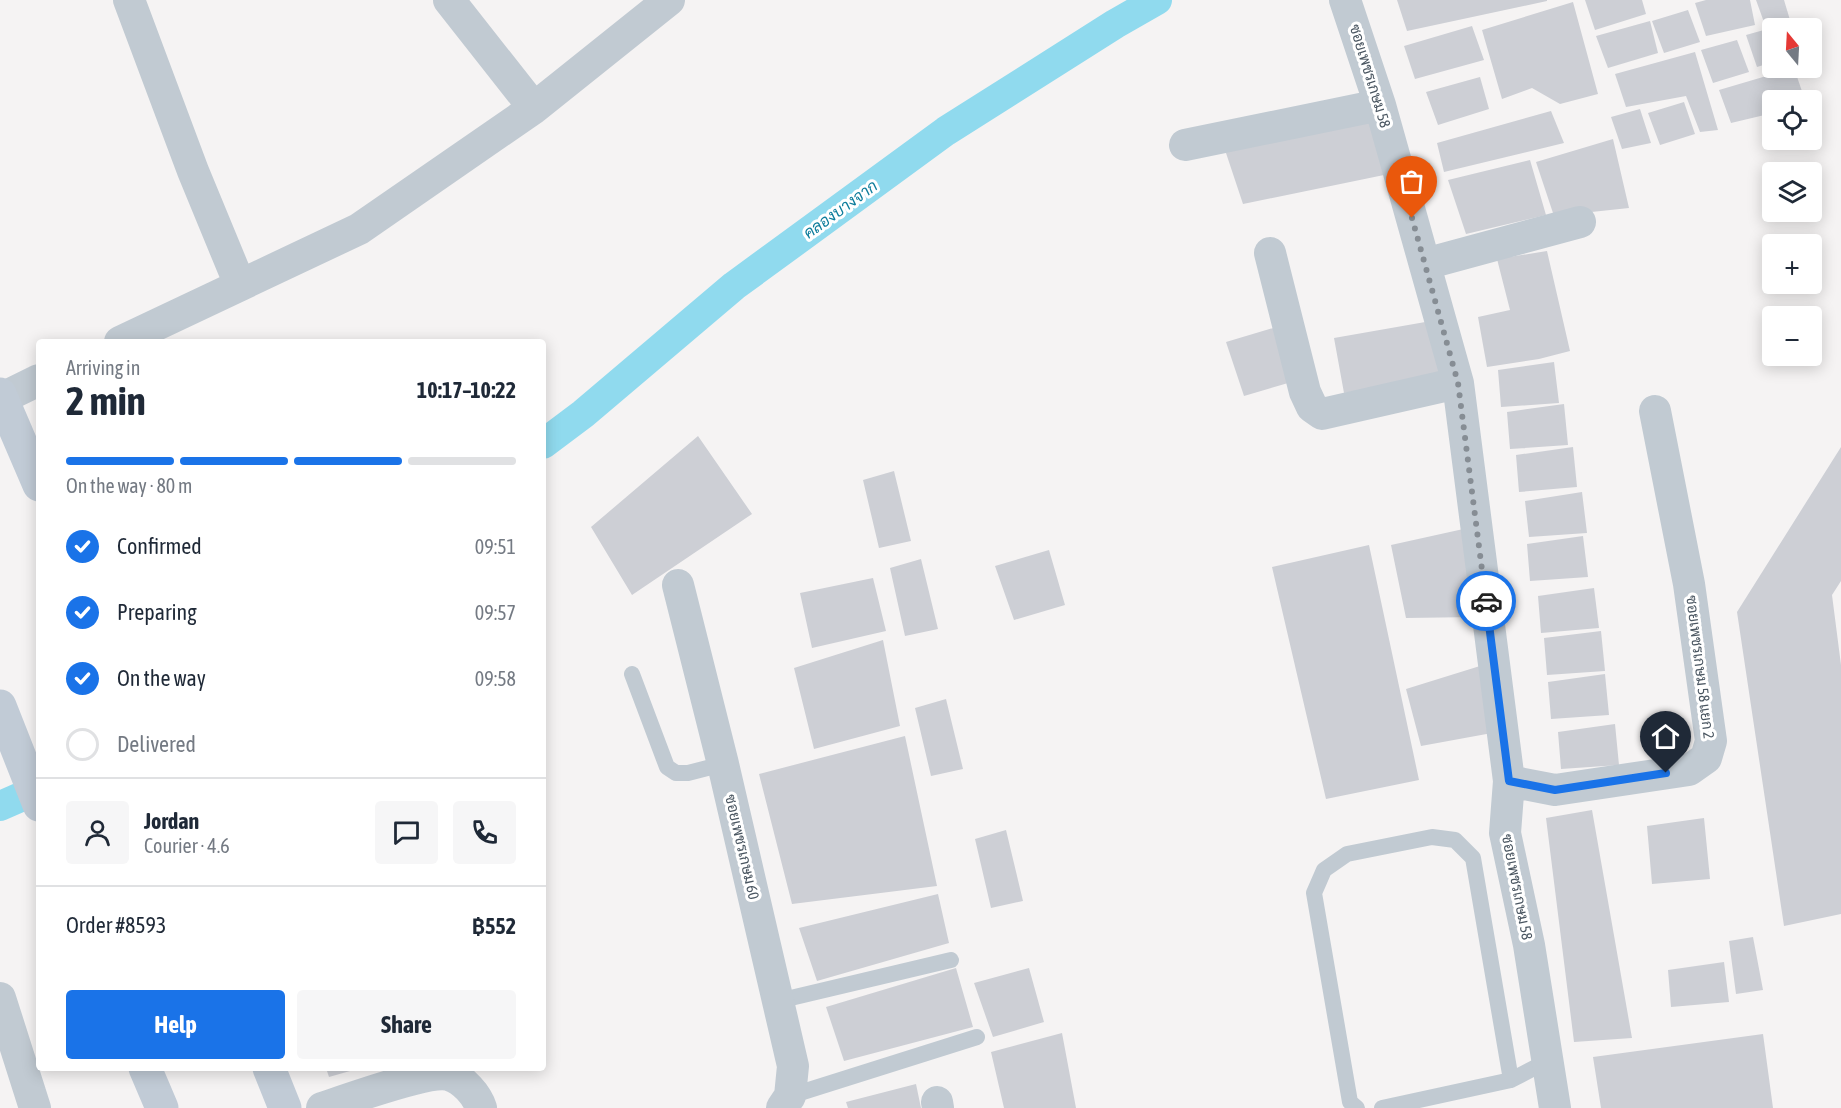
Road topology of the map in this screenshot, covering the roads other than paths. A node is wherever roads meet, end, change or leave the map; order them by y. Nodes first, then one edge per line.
1 (129, 0) edge
2 (449, 0) edge
3 (1346, 0) edge
4 (663, 2) edge
5 (1380, 105) junction
6 (534, 108) junction
7 (1185, 145) dead end
8 (1580, 222) dead end
9 (1270, 253) dead end
10 (1425, 264) junction
11 (240, 285) junction
12 (126, 339) edge
13 (36, 381) edge
14 (1458, 383) junction
15 (1, 396) edge
16 (1655, 411) dead end
17 (36, 478) edge
18 (678, 585) dead end
19 (632, 674) dead end
20 (0, 706) edge
21 (723, 764) junction
22 (1509, 781) junction
23 (36, 797) edge
24 (951, 960) dead end
25 (0, 998) edge
26 (778, 1001) junction
27 (977, 1037) dead end
28 (1548, 1064) junction
29 (147, 1071) edge
30 (270, 1071) edge
31 (426, 1072) edge
32 (1511, 1080) junction
33 (786, 1102) edge
34 (35, 1108) edge
35 (162, 1108) edge
36 (285, 1108) edge
37 (322, 1108) edge
38 (481, 1108) edge
39 (1357, 1108) edge
40 (1382, 1108) edge
41 (1555, 1108) edge

1 - 11 street
2 - 6 street
3 - 5 street, ซอยเพชรเกษม 58
4 - 6 street
5 - 7 street
5 - 10 street, ซอยเพชรเกษม 58
6 - 11 street
8 - 10 street
9 - 14 street
10 - 14 street, ซอยเพชรเกษม 58
11 - 12 street
13 - 15 street
14 - 22 street, ซอยเพชรเกษม 58
15 - 17 main road
16 - 22 street, ซอยเพชรเกษม 58 แยก 2
18 - 21 street, ซอยเพชรเกษม 60
19 - 21 lane
20 - 23 main road
21 - 26 street, ซอยเพชรเกษม 60
22 - 28 street, ซอยเพชรเกษม 58
24 - 26 lane
25 - 34 street
26 - 33 street, ซอยเพชรเกษม 60
27 - 33 lane
28 - 32 lane
28 - 41 street, ซอยเพชรเกษม 58
29 - 35 main road
30 - 36 main road
31 - 37 street
31 - 38 street
32 - 39 lane
32 - 40 lane

